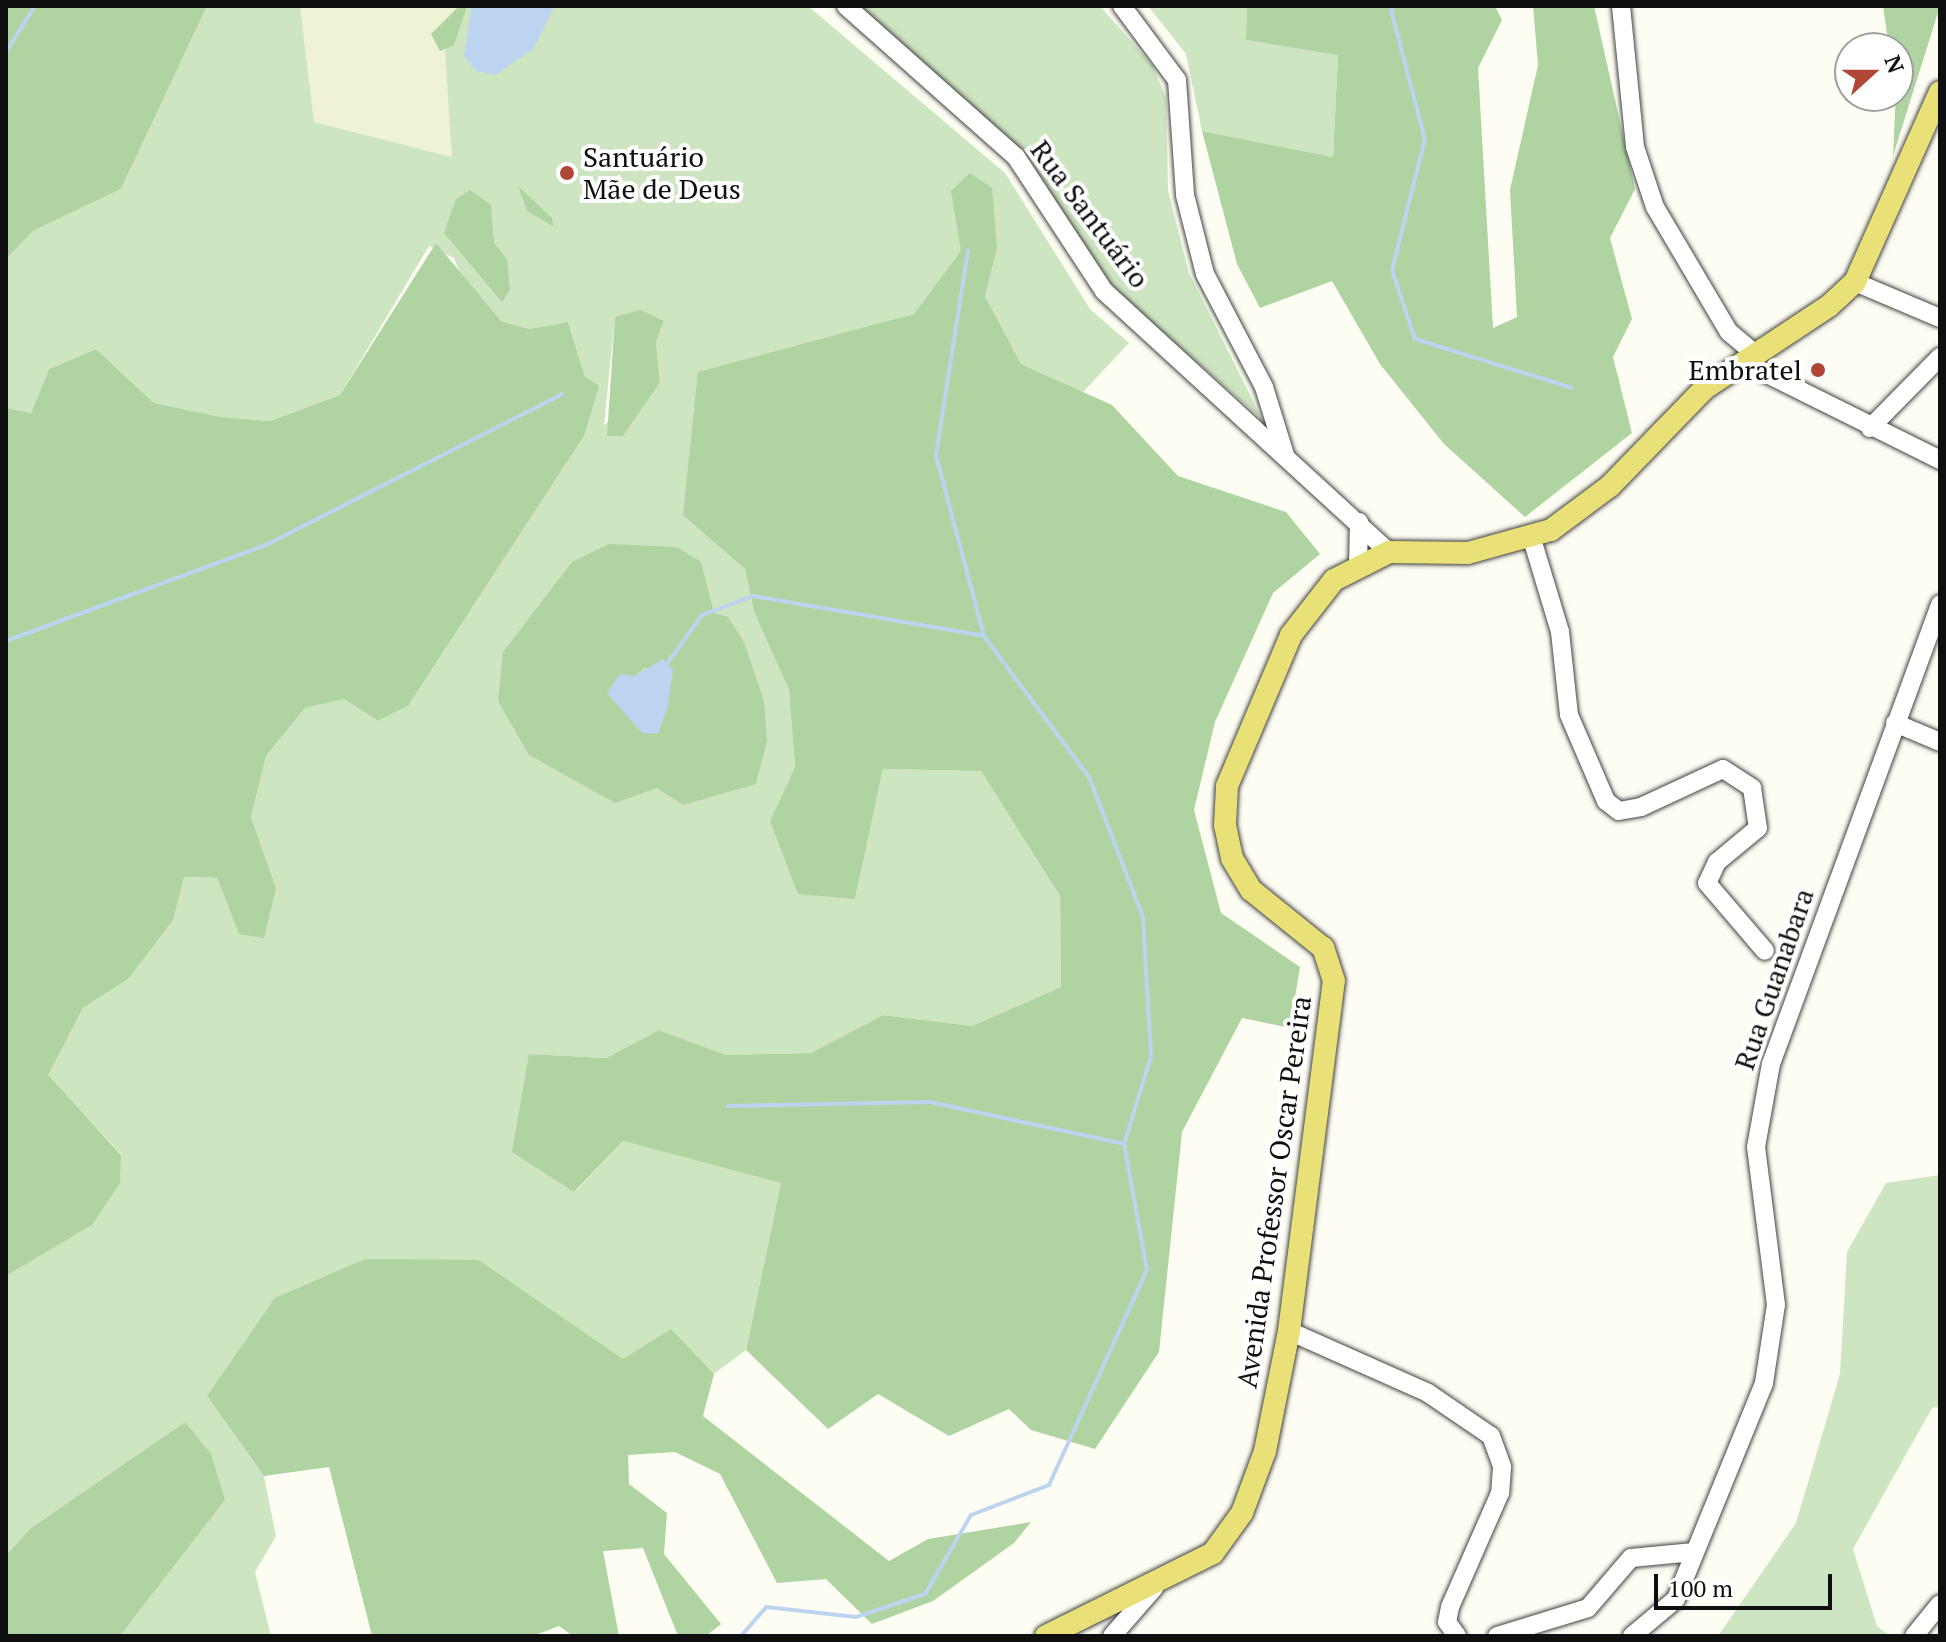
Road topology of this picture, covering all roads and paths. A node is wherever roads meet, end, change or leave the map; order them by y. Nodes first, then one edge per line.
1 (846, 6) edge
2 (1122, 6) edge
3 (1621, 6) edge
4 (1940, 92) edge
5 (1855, 282) junction
6 (1940, 318) edge
7 (1940, 357) edge
8 (1749, 359) junction
9 (1870, 428) junction
10 (1285, 455) junction
11 (1940, 460) edge
12 (1359, 522) junction
13 (1532, 539) junction
14 (1389, 552) junction
15 (1358, 566) junction
16 (1940, 604) edge
17 (1895, 723) junction
18 (1940, 742) edge
19 (1765, 951) dead end
20 (1289, 1331) junction
21 (1694, 1552) junction
22 (1154, 1588) junction
23 (1940, 1604) edge
24 (1046, 1636) edge
25 (1112, 1636) edge
26 (1457, 1636) edge
27 (1497, 1636) edge
28 (1632, 1636) edge
29 (1914, 1636) edge

1 - 10 street, Rua Santuário
2 - 10 street
3 - 8 street
4 - 5 main road, Avenida Professor Oscar Pereira
5 - 6 street
5 - 8 main road, Avenida Professor Oscar Pereira
7 - 9 street
8 - 9 street
8 - 13 main road, Avenida Professor Oscar Pereira
9 - 11 street
10 - 12 street, Rua Santuário
12 - 14 street, Rua Santuário
12 - 15 street
13 - 14 main road, Avenida Professor Oscar Pereira
13 - 19 street
14 - 15 main road, Avenida Professor Oscar Pereira
15 - 20 main road, Avenida Professor Oscar Pereira
16 - 17 street, Rua Guanabara
17 - 18 street
17 - 21 street, Rua Guanabara
20 - 22 main road, Avenida Professor Oscar Pereira
20 - 26 street
21 - 27 street
21 - 28 street, Rua Guanabara
22 - 24 main road, Avenida Professor Oscar Pereira
22 - 25 street
23 - 29 street

